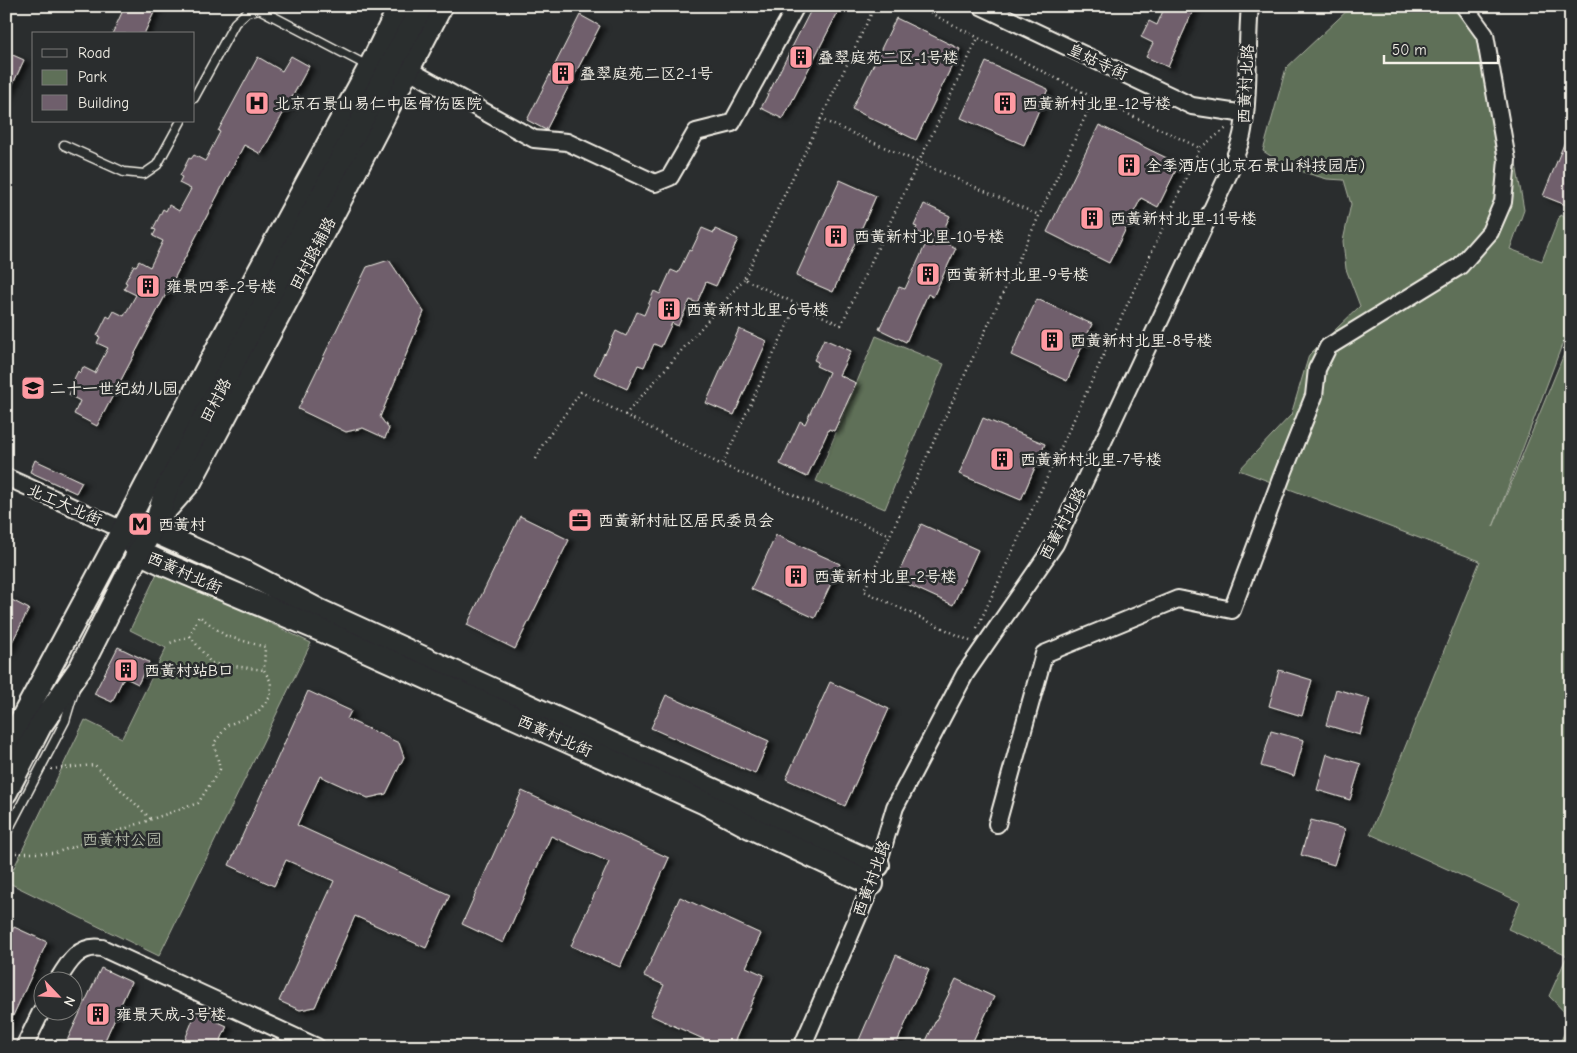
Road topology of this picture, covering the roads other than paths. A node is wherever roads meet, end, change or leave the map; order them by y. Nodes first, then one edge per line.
1 (400, 6) edge
2 (422, 6) edge
3 (441, 6) edge
4 (796, 6) edge
5 (981, 6) edge
6 (1250, 6) edge
7 (1464, 6) edge
8 (370, 67) junction
9 (409, 70) junction
10 (195, 96) edge
11 (1246, 114) junction
12 (180, 122) edge
13 (64, 145) dead end
14 (6, 478) edge
15 (154, 524) junction
16 (123, 530) junction
17 (139, 552) junction
18 (81, 667) junction
19 (6, 748) edge
20 (6, 792) edge
21 (997, 824) dead end
22 (6, 834) edge
23 (875, 874) junction
24 (64, 970) edge
25 (37, 1020) edge
26 (24, 1047) edge
27 (317, 1047) edge
28 (802, 1047) edge

1 - 8 street, 田村路
2 - 15 street, 田村路
3 - 9 street, 田村路辅路
4 - 9 street
5 - 11 street, 皇姑寺街
6 - 11 street, 西黄村北路
7 - 21 street
8 - 10 lane
8 - 16 street, 田村路
9 - 15 street, 田村路辅路
11 - 23 street, 西黄村北路
12 - 13 lane
14 - 16 street, 北工大北街
15 - 16 street, 西黄村北街
15 - 17 street, 田村路
15 - 23 street, 西黄村北街
16 - 17 street, 西黄村北街
16 - 19 street, 田村路
17 - 18 street, 田村路
17 - 23 street, 西黄村北街
18 - 20 street, 田村路
18 - 22 lane
23 - 28 street, 西黄村北路
24 - 27 street
25 - 26 street

